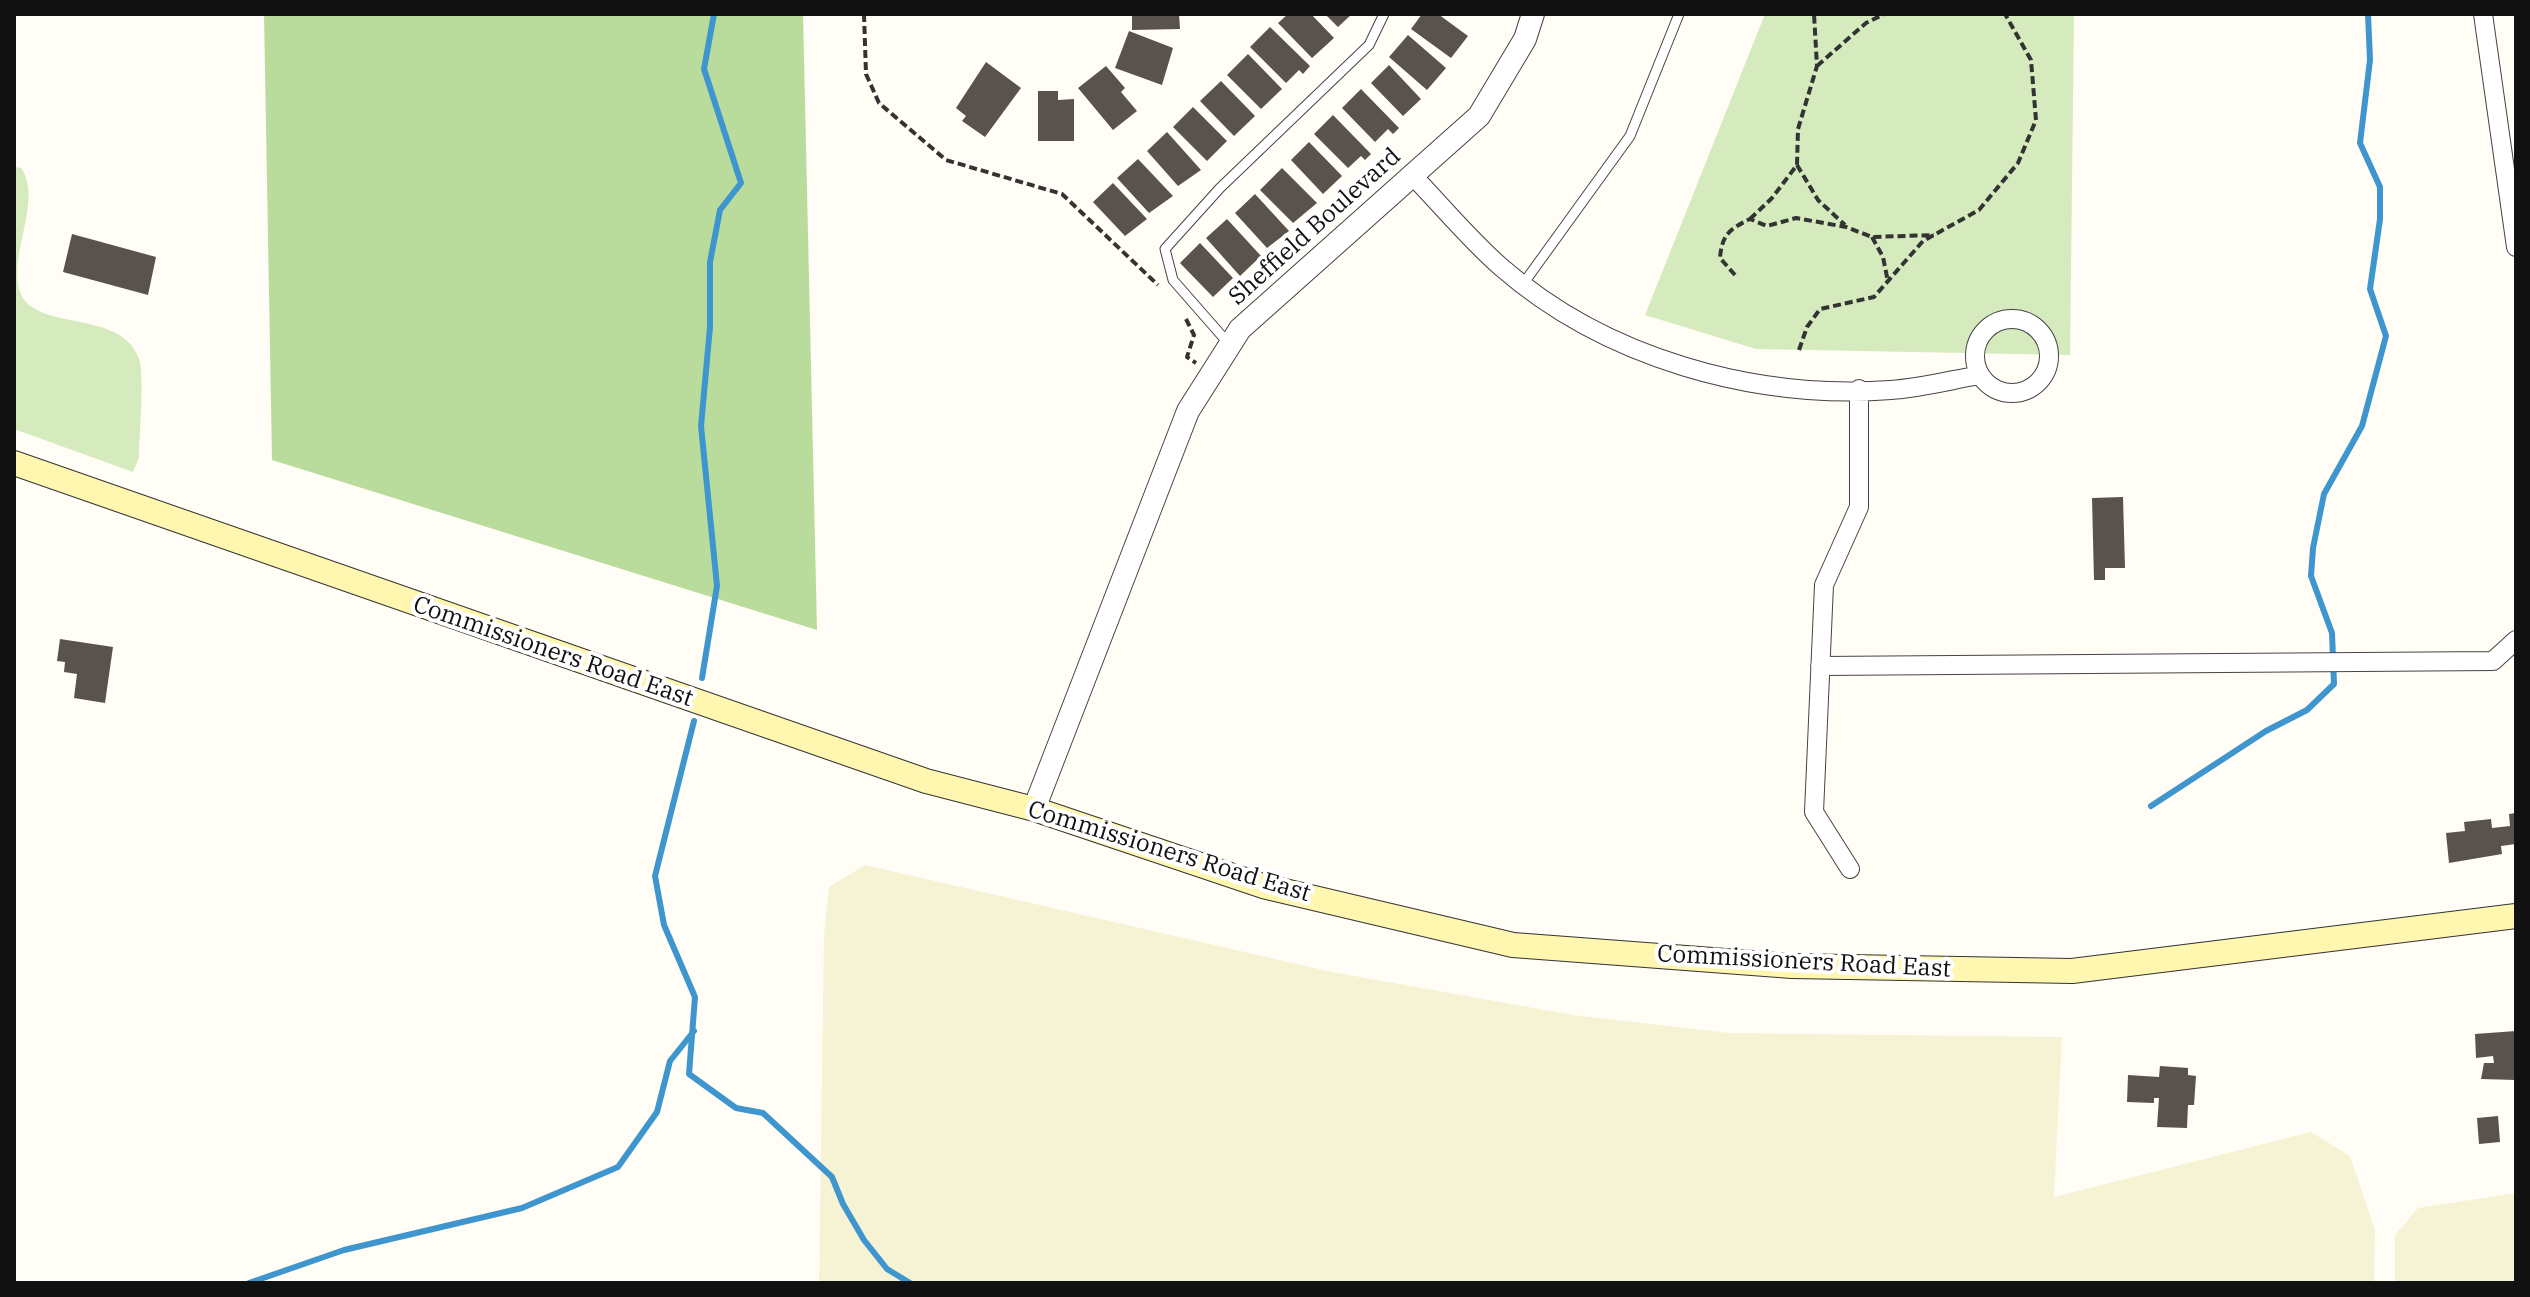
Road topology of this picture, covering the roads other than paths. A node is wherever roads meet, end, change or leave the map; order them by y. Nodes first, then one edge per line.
1 (1384, 14) edge
2 (1533, 14) edge
3 (1679, 14) edge
4 (2483, 14) edge
5 (1413, 176) junction
6 (2516, 247) edge
7 (1523, 284) junction
8 (1230, 344) junction
9 (1980, 375) junction
10 (1859, 389) junction
11 (14, 463) edge
12 (2516, 640) edge
13 (1820, 666) junction
14 (1034, 809) junction
15 (1850, 869) dead end
16 (2516, 916) edge

1 - 8 lane
2 - 5 street, Sheffield Boulevard
3 - 7 lane
4 - 6 street
5 - 7 street
5 - 8 street, Sheffield Boulevard
7 - 10 street
8 - 14 street, Sheffield Boulevard
9 - 9 street
9 - 10 street
10 - 13 street
11 - 14 main road, Commissioners Road East
12 - 13 street
13 - 15 street
14 - 16 main road, Commissioners Road East

